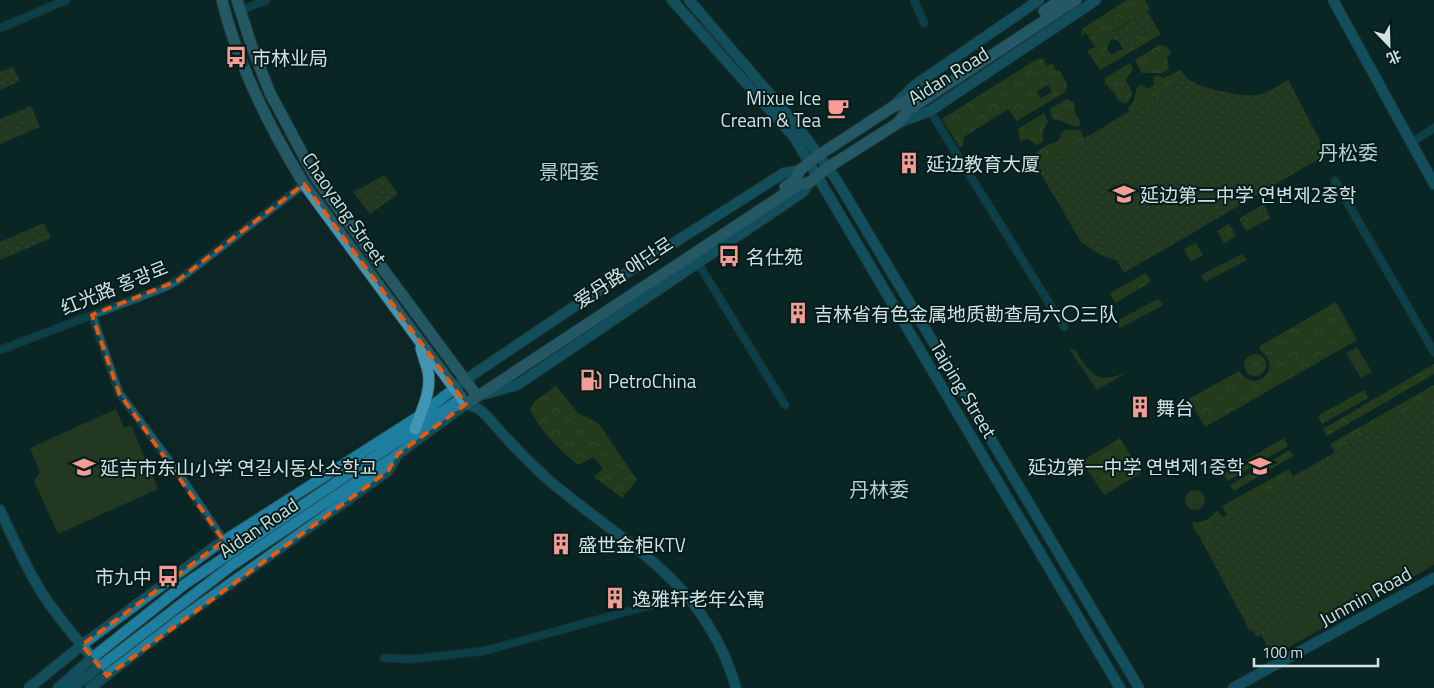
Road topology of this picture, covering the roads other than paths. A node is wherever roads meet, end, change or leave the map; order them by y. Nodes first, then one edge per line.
1 (66, 0) edge
2 (222, 0) edge
3 (266, 0) edge
4 (672, 0) edge
5 (689, 0) edge
6 (914, 0) edge
7 (1039, 0) edge
8 (1061, 0) edge
9 (1076, 0) edge
10 (1096, 0) edge
11 (1333, 0) edge
12 (239, 5) edge
13 (924, 23) dead end
14 (0, 28) edge
15 (891, 108) junction
16 (930, 111) junction
17 (898, 123) junction
18 (1434, 128) edge
19 (847, 137) junction
20 (1411, 143) junction
21 (856, 150) junction
22 (819, 155) junction
23 (804, 167) junction
24 (827, 168) junction
25 (813, 179) junction
26 (1335, 181) dead end
27 (304, 184) junction
28 (1434, 184) edge
29 (698, 263) junction
30 (92, 316) junction
31 (1064, 327) dead end
32 (418, 340) junction
33 (0, 350) edge
34 (1434, 352) edge
35 (465, 380) junction
36 (454, 389) junction
37 (475, 394) junction
38 (464, 401) junction
39 (786, 405) dead end
40 (480, 410) junction
41 (420, 416) junction
42 (415, 429) junction
43 (398, 454) junction
44 (0, 510) edge
45 (224, 541) junction
46 (1434, 578) edge
47 (688, 595) junction
48 (82, 645) junction
49 (384, 658) dead end
50 (96, 662) junction
51 (107, 676) junction
52 (29, 688) edge
53 (58, 688) edge
54 (72, 688) edge
55 (90, 688) edge
56 (736, 688) edge
57 (1120, 688) edge
58 (1139, 688) edge
59 (1233, 688) edge

1 - 14 street
2 - 27 main road, Chaoyang Street
3 - 12 street
4 - 23 main road, Taiping Street
5 - 22 main road, Taiping Street
6 - 13 street
7 - 15 main road, Aidan Road
8 - 15 main road, Aidan Road
9 - 17 main road, Aidan Road
10 - 16 main road, Aidan Road
11 - 20 main road
12 - 35 main road, Chaoyang Street
15 - 19 main road, 爱丹路 애단로
16 - 17 main road, Aidan Road
16 - 31 street
17 - 21 main road, 爱丹路 애단로
18 - 20 street
19 - 21 main road
19 - 22 main road, 爱丹路 애단로
20 - 28 main road
21 - 24 main road, 爱丹路 애단로
22 - 23 main road, 爱丹路 애단로
22 - 24 main road, Taiping Street
23 - 25 main road, Taiping Street
23 - 35 main road, 爱丹路 애단로
23 - 37 main road, 爱丹路 애단로
24 - 25 main road, 爱丹路 애단로
24 - 58 main road, Taiping Street
25 - 29 main road, 爱丹路 애단로
25 - 37 main road, 爱丹路 애단로
25 - 57 main road, Taiping Street
26 - 34 street
27 - 30 street, 红光路 홍광로
27 - 32 main road, Chaoyang Street
29 - 37 main road, 爱丹路 애단로
29 - 39 street
30 - 33 street, 红光路 홍광로
30 - 45 street
32 - 36 main road, Chaoyang Street
32 - 41 main road
35 - 36 main road, Aidan Road
35 - 37 main road, Chaoyang Street
36 - 38 main road, Chaoyang Street
36 - 41 main road, Aidan Road
37 - 38 main road, 爱丹路 애단로
37 - 40 main road, Chaoyang Street
38 - 40 main road, Chaoyang Street
38 - 42 main road, Aidan Road
38 - 43 main road, 爱丹路 애단로
40 - 47 main road, Chaoyang Street
41 - 42 main road
41 - 45 main road, Aidan Road
42 - 50 main road, Aidan Road
43 - 50 main road, Aidan Road
43 - 51 main road, Aidan Road
44 - 48 main road
45 - 48 main road, Aidan Road
46 - 59 main road, Junmin Road
47 - 49 street
47 - 56 main road, Chaoyang Street
48 - 50 main road
48 - 52 main road, Aidan Road
50 - 51 main road
50 - 53 main road, Aidan Road
50 - 54 main road, Aidan Road
51 - 55 main road, Aidan Road

